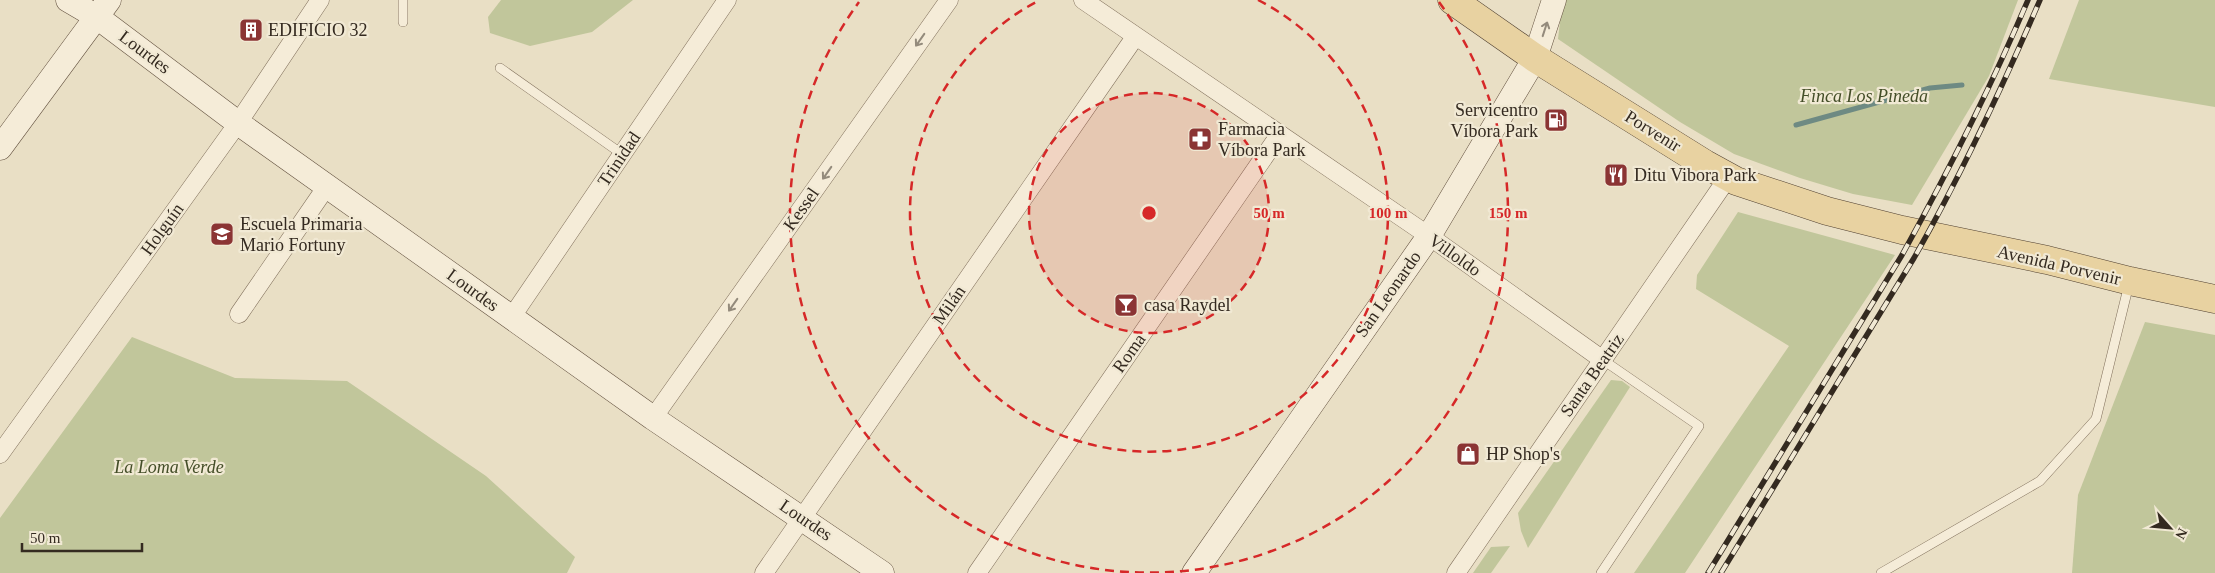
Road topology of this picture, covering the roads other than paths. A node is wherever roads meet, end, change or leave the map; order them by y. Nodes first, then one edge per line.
1 (68, 0) edge
2 (320, 0) edge
3 (403, 0) edge
4 (727, 0) edge
5 (948, 0) edge
6 (1083, 0) edge
7 (1452, 0) edge
8 (1554, 0) edge
9 (103, 8) edge
10 (403, 22) dead end
11 (1135, 37) junction
12 (1535, 58) junction
13 (500, 68) dead end
14 (238, 123) junction
15 (1280, 134) junction
16 (0, 148) edge
17 (622, 154) junction
18 (1729, 176) junction
19 (327, 186) junction
20 (1902, 230) joint
21 (1429, 236) junction
22 (2130, 281) junction
23 (2215, 300) edge
24 (239, 314) dead end
25 (511, 318) junction
26 (1603, 360) junction
27 (653, 418) junction
28 (0, 454) edge
29 (802, 518) junction
30 (764, 573) edge
31 (882, 573) edge
32 (977, 573) edge
33 (1194, 573) edge
34 (1456, 573) edge
35 (1601, 573) edge
36 (1881, 573) edge

1 - 9 street, Lourdes
2 - 14 street, Holguín
3 - 10 lane
4 - 17 street, Trinidad
5 -> 27 street, Kessel
6 - 11 street, Villoldo
7 - 12 main road, Porvenir
12 -> 8 street, San Leonardo
9 - 14 street, Lourdes
9 - 16 street
11 - 15 street, Villoldo
11 - 29 street, Milán
12 - 18 main road, Porvenir
12 - 21 street, San Leonardo
13 - 17 lane
14 - 19 street, Lourdes
14 - 28 street, Holguín
15 - 21 street, Villoldo
15 - 32 street, Roma
17 - 25 street, Trinidad
18 - 20 main road, Porvenir
18 - 26 street, Santa Beatriz
19 - 24 street
19 - 25 street, Lourdes
20 - 22 main road, Avenida Porvenir
21 - 26 street, Villoldo
21 - 33 street, San Leonardo
22 - 23 main road, Avenida Porvenir
22 - 36 lane
25 - 27 street, Lourdes
26 - 34 street, Santa Beatriz
26 - 35 lane
27 - 29 street, Lourdes
29 - 30 street, Milán
29 - 31 street, Lourdes

